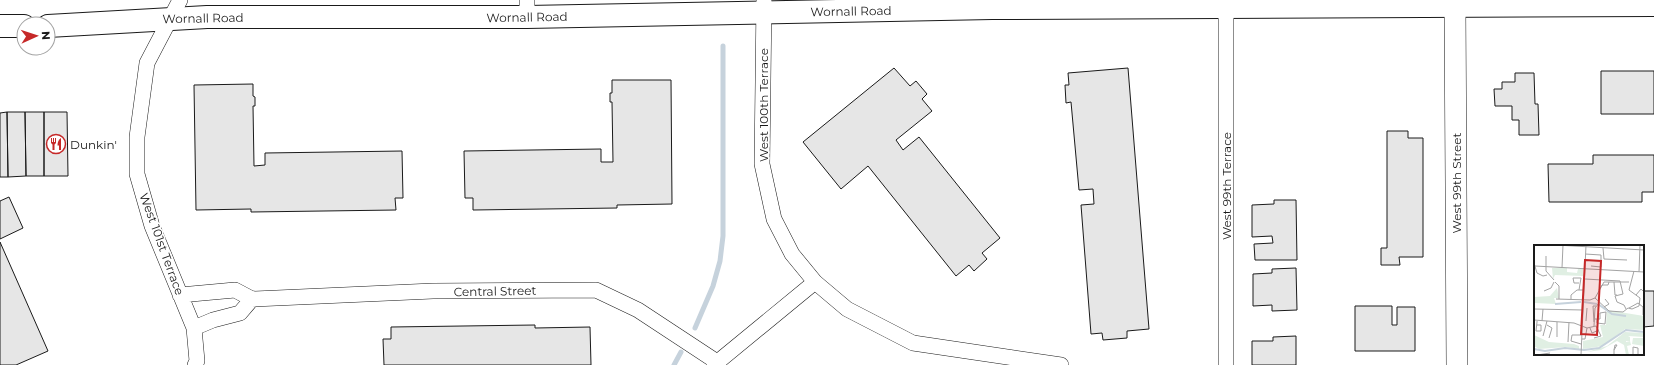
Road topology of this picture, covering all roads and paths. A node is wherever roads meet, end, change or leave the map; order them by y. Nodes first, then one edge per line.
1 (1455, 3) edge
2 (1654, 5) edge
3 (764, 6) edge
4 (1226, 7) junction
5 (176, 9) edge
6 (527, 9) edge
7 (56, 25) edge
8 (0, 26) edge
9 (16, 26) edge
10 (815, 282) junction
11 (180, 295) junction
12 (252, 299) junction
13 (194, 328) junction
14 (716, 363) edge
15 (195, 365) edge
16 (1061, 365) edge
17 (1226, 365) edge
18 (1456, 365) edge

1 - 2 main road, Wornall Road
1 - 4 main road, Wornall Road
1 - 18 street, West 99th Street
3 - 4 main road, Wornall Road
3 - 6 main road, Wornall Road
3 - 10 street, West 100th Terrace
4 - 17 street, West 99th Terrace
5 - 6 main road, Wornall Road
5 - 7 main road, Wornall Road
5 - 11 street, West 101st Terrace
8 - 9 main road
10 - 14 street
10 - 16 street, West 100th Terrace
11 - 12 street, Central Street
11 - 13 street, West 101st Terrace
12 - 13 street
12 - 14 street, Central Street
13 - 15 street, West 101st Terrace

